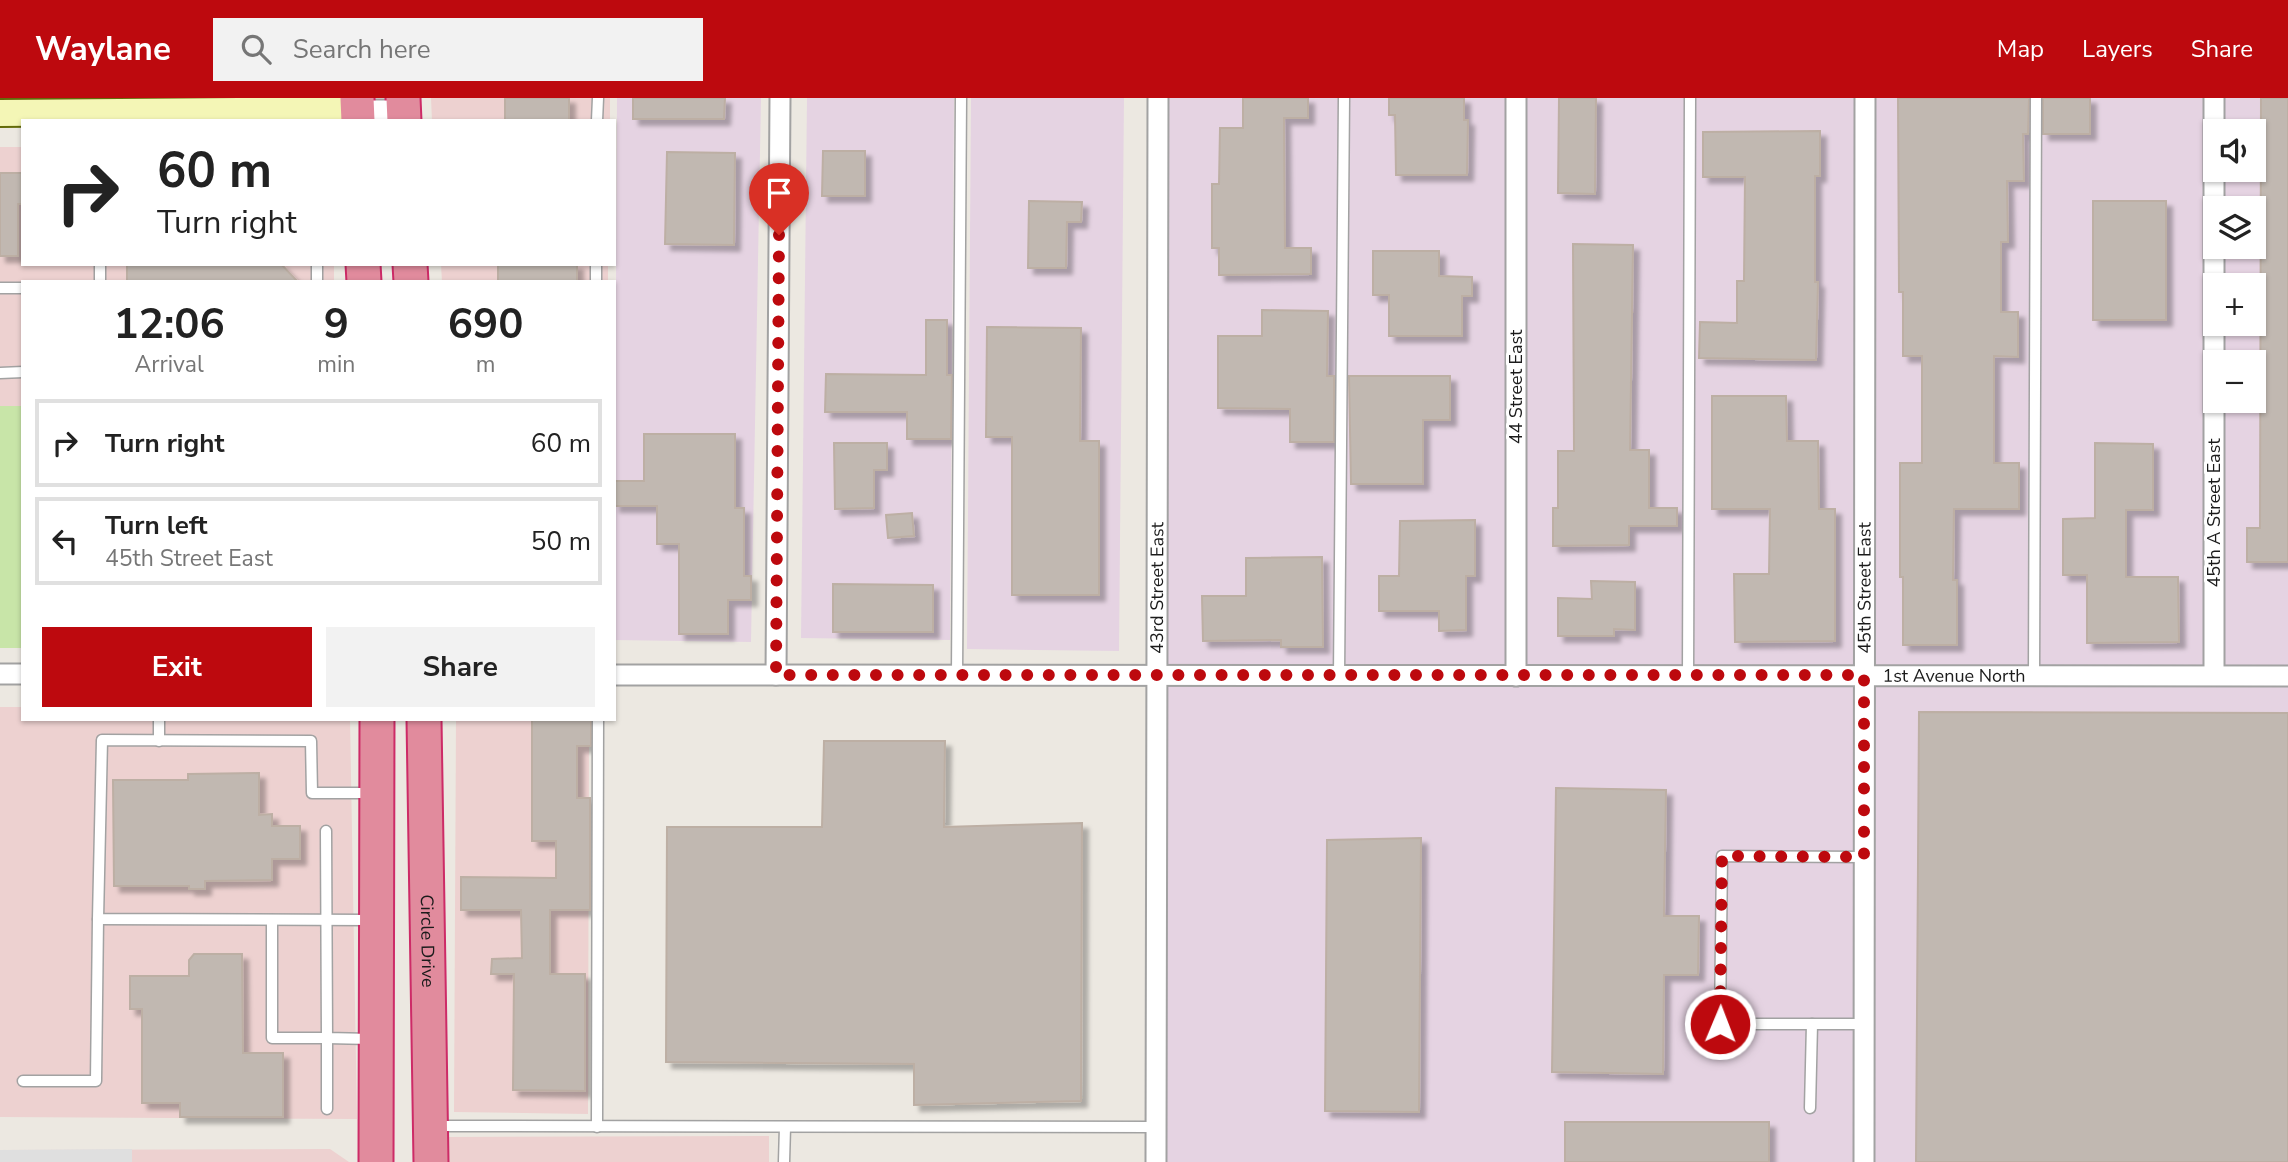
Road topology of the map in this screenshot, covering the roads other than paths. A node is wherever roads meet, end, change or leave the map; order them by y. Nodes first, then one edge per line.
1 (598, 98) edge
2 (780, 98) edge
3 (961, 98) edge
4 (1158, 98) edge
5 (1344, 98) edge
6 (1516, 98) edge
7 (1690, 98) edge
8 (1865, 98) edge
9 (2036, 98) edge
10 (2214, 98) edge
11 (166, 105) edge
12 (403, 109) edge
13 (358, 110) edge
14 (0, 113) edge
15 (98, 116) edge
16 (259, 116) edge
17 (597, 119) edge
18 (0, 288) edge
19 (21, 288) edge
20 (21, 372) edge
21 (0, 373) edge
22 (0, 674) edge
23 (21, 674) edge
24 (957, 674) junction
25 (616, 675) edge
26 (776, 675) junction
27 (1157, 675) junction
28 (1864, 675) junction
29 (2034, 675) junction
30 (2214, 675) junction
31 (1339, 676) junction
32 (1516, 676) junction
33 (1688, 676) junction
34 (2288, 676) edge
35 (159, 721) edge
36 (377, 721) edge
37 (424, 721) edge
38 (598, 721) edge
39 (159, 741) junction
40 (378, 793) junction
41 (326, 831) dead end
42 (1864, 857) junction
43 (97, 919) junction
44 (272, 920) junction
45 (326, 920) junction
46 (378, 920) junction
47 (1812, 1024) junction
48 (1864, 1024) junction
49 (327, 1038) junction
50 (377, 1039) junction
51 (23, 1081) dead end
52 (1810, 1108) dead end
53 (327, 1109) dead end
54 (431, 1126) junction
55 (597, 1126) junction
56 (785, 1127) junction
57 (1156, 1127) junction
58 (376, 1162) edge
59 (431, 1162) edge
60 (784, 1162) edge
61 (1156, 1162) edge
62 (1864, 1162) edge

1 - 17 lane
2 - 26 street
3 - 24 lane
4 - 27 street, 43rd Street East
5 - 31 lane
6 - 32 street, 44 Street East
7 - 33 lane
8 - 28 street, 45th Street East
9 - 29 lane
10 - 30 street, 45th A Street East
11 - 15 street
11 - 16 street
12 - 13 street
13 - 16 street
14 - 15 street
18 - 19 lane
20 - 21 lane
22 - 23 street
24 - 26 street, 1st Avenue North
24 - 27 street, 1st Avenue North
25 - 26 street, 1st Avenue North
27 - 31 street, 1st Avenue North
27 - 57 street, 43rd Street East
28 - 29 street, 1st Avenue North
28 - 33 street, 1st Avenue North
28 - 42 street, 45th Street East
29 - 30 street, 1st Avenue North
30 - 34 street, 1st Avenue North
31 - 32 street, 1st Avenue North
32 - 33 street, 1st Avenue North
35 - 39 lane
36 - 40 highway
37 - 54 highway, Circle Drive
38 - 55 lane
39 - 40 lane
39 - 43 lane
40 - 46 highway
41 - 45 lane
42 - 47 lane
42 - 48 street, 45th Street East
43 - 44 lane
43 - 51 lane
44 - 45 lane
44 - 49 lane
45 - 46 lane
45 - 49 lane
46 - 50 highway
47 - 48 lane
47 - 52 lane
48 - 62 street, 45th Street East
49 - 50 lane
49 - 53 lane
50 - 58 highway
54 - 55 lane
54 - 59 highway, Circle Drive
55 - 56 lane
56 - 57 lane
56 - 60 lane
57 - 61 street, 43rd Street East

